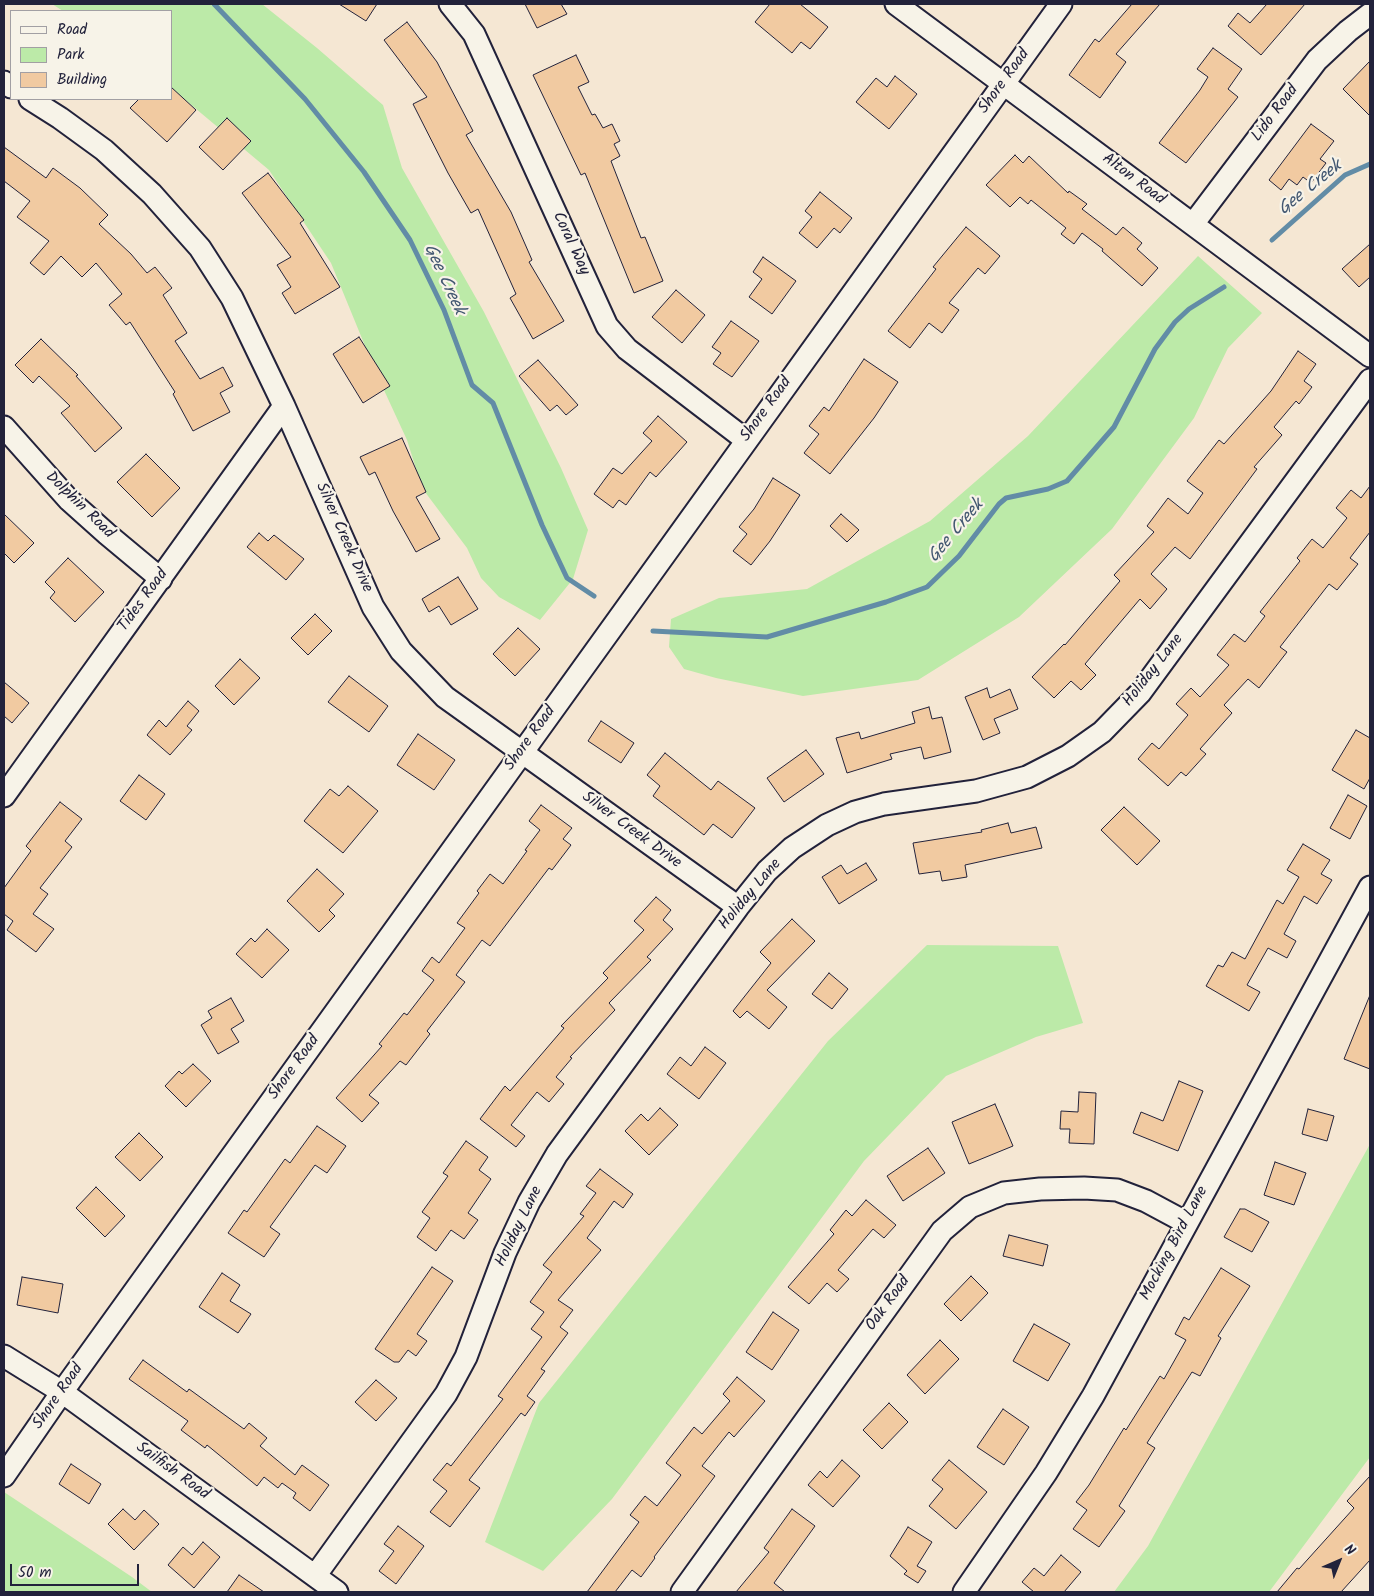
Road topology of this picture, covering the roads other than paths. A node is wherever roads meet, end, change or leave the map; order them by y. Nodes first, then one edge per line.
1 (450, 4) edge
2 (896, 4) edge
3 (1061, 4) edge
4 (1370, 14) edge
5 (1003, 83) junction
6 (32, 100) edge
7 (1193, 224) junction
8 (1370, 356) edge
9 (1370, 380) edge
10 (284, 406) junction
11 (4, 426) edge
12 (746, 440) junction
13 (161, 578) junction
14 (522, 752) junction
15 (5, 792) edge
16 (1370, 887) edge
17 (738, 907) junction
18 (1187, 1223) junction
19 (4, 1356) edge
20 (62, 1392) junction
21 (4, 1476) edge
22 (315, 1576) junction
23 (337, 1592) edge
24 (682, 1592) edge
25 (964, 1592) edge

1 - 12 street, Coral Way
2 - 5 street, Alton Road
3 - 5 street, Shore Road
4 - 7 street, Lido Road
5 - 7 street, Alton Road
5 - 12 street, Shore Road
6 - 10 street, Silver Creek Drive
7 - 8 street, Alton Road
9 - 17 street, Holiday Lane
10 - 13 street, Tides Road
10 - 14 street, Silver Creek Drive
11 - 13 street, Dolphin Road
12 - 14 street, Shore Road
13 - 15 street, Tides Road
14 - 17 street, Silver Creek Drive
14 - 20 street, Shore Road
16 - 18 street, Mocking Bird Lane
17 - 22 street, Holiday Lane
18 - 24 street, Oak Road
18 - 25 street, Mocking Bird Lane
19 - 20 street, Sailfish Road
20 - 21 street, Shore Road
20 - 22 street, Sailfish Road
22 - 23 street, Sailfish Road

